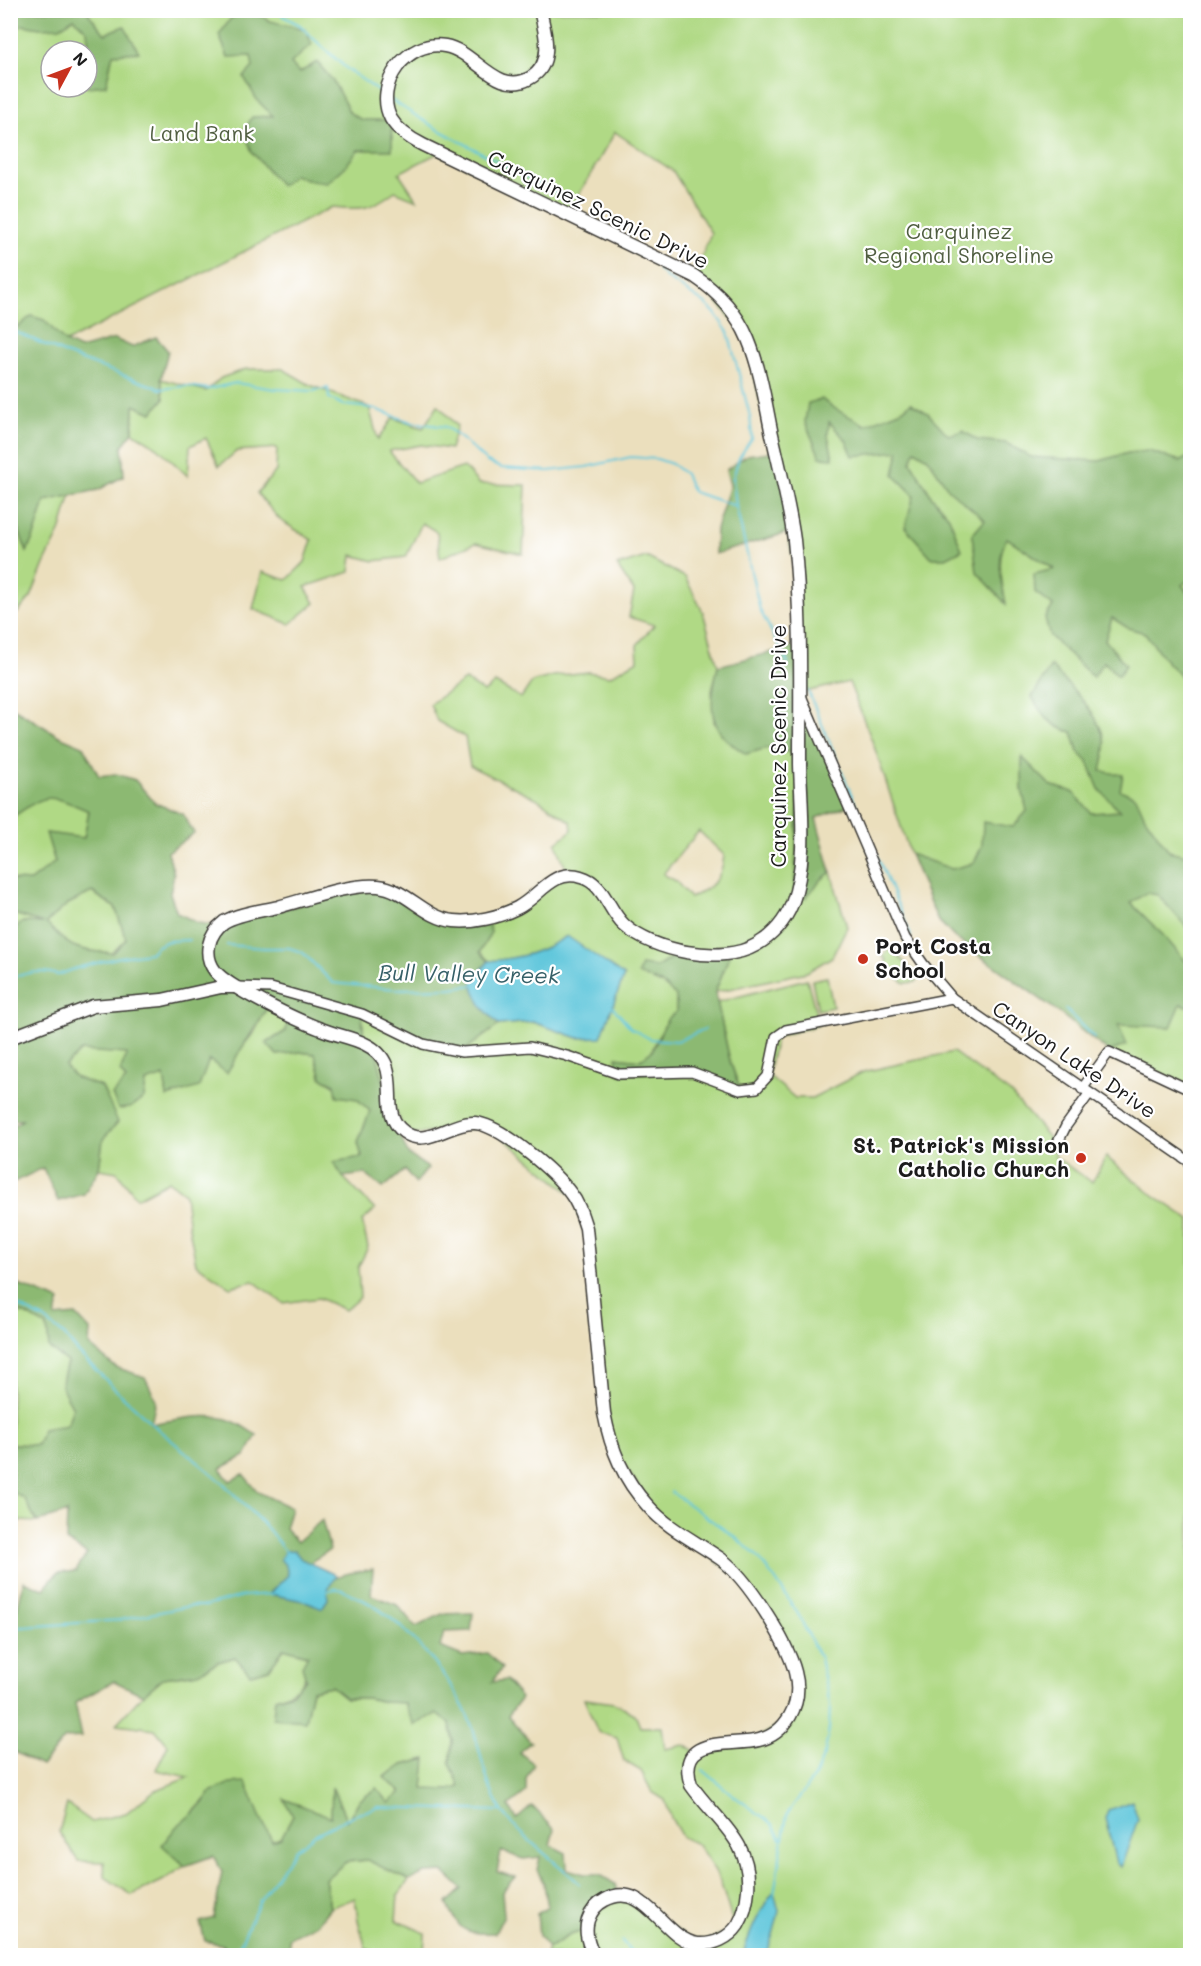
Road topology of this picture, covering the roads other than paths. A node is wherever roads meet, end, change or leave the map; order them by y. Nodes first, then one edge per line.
1 (540, 10) edge
2 (800, 693) junction
3 (235, 987) junction
4 (952, 998) junction
5 (10, 1038) edge
6 (1191, 1090) edge
7 (1086, 1091) junction
8 (1056, 1146) dead end
9 (1191, 1162) edge
10 (594, 1956) edge

1 - 2 street, Carquinez Scenic Drive
2 - 3 street, Carquinez Scenic Drive
2 - 4 street, Canyon Lake Drive
3 - 4 street
3 - 5 street
3 - 10 street, Carquinez Scenic Drive
4 - 7 street, Canyon Lake Drive
6 - 7 street
7 - 8 street
7 - 9 street, Canyon Lake Drive

